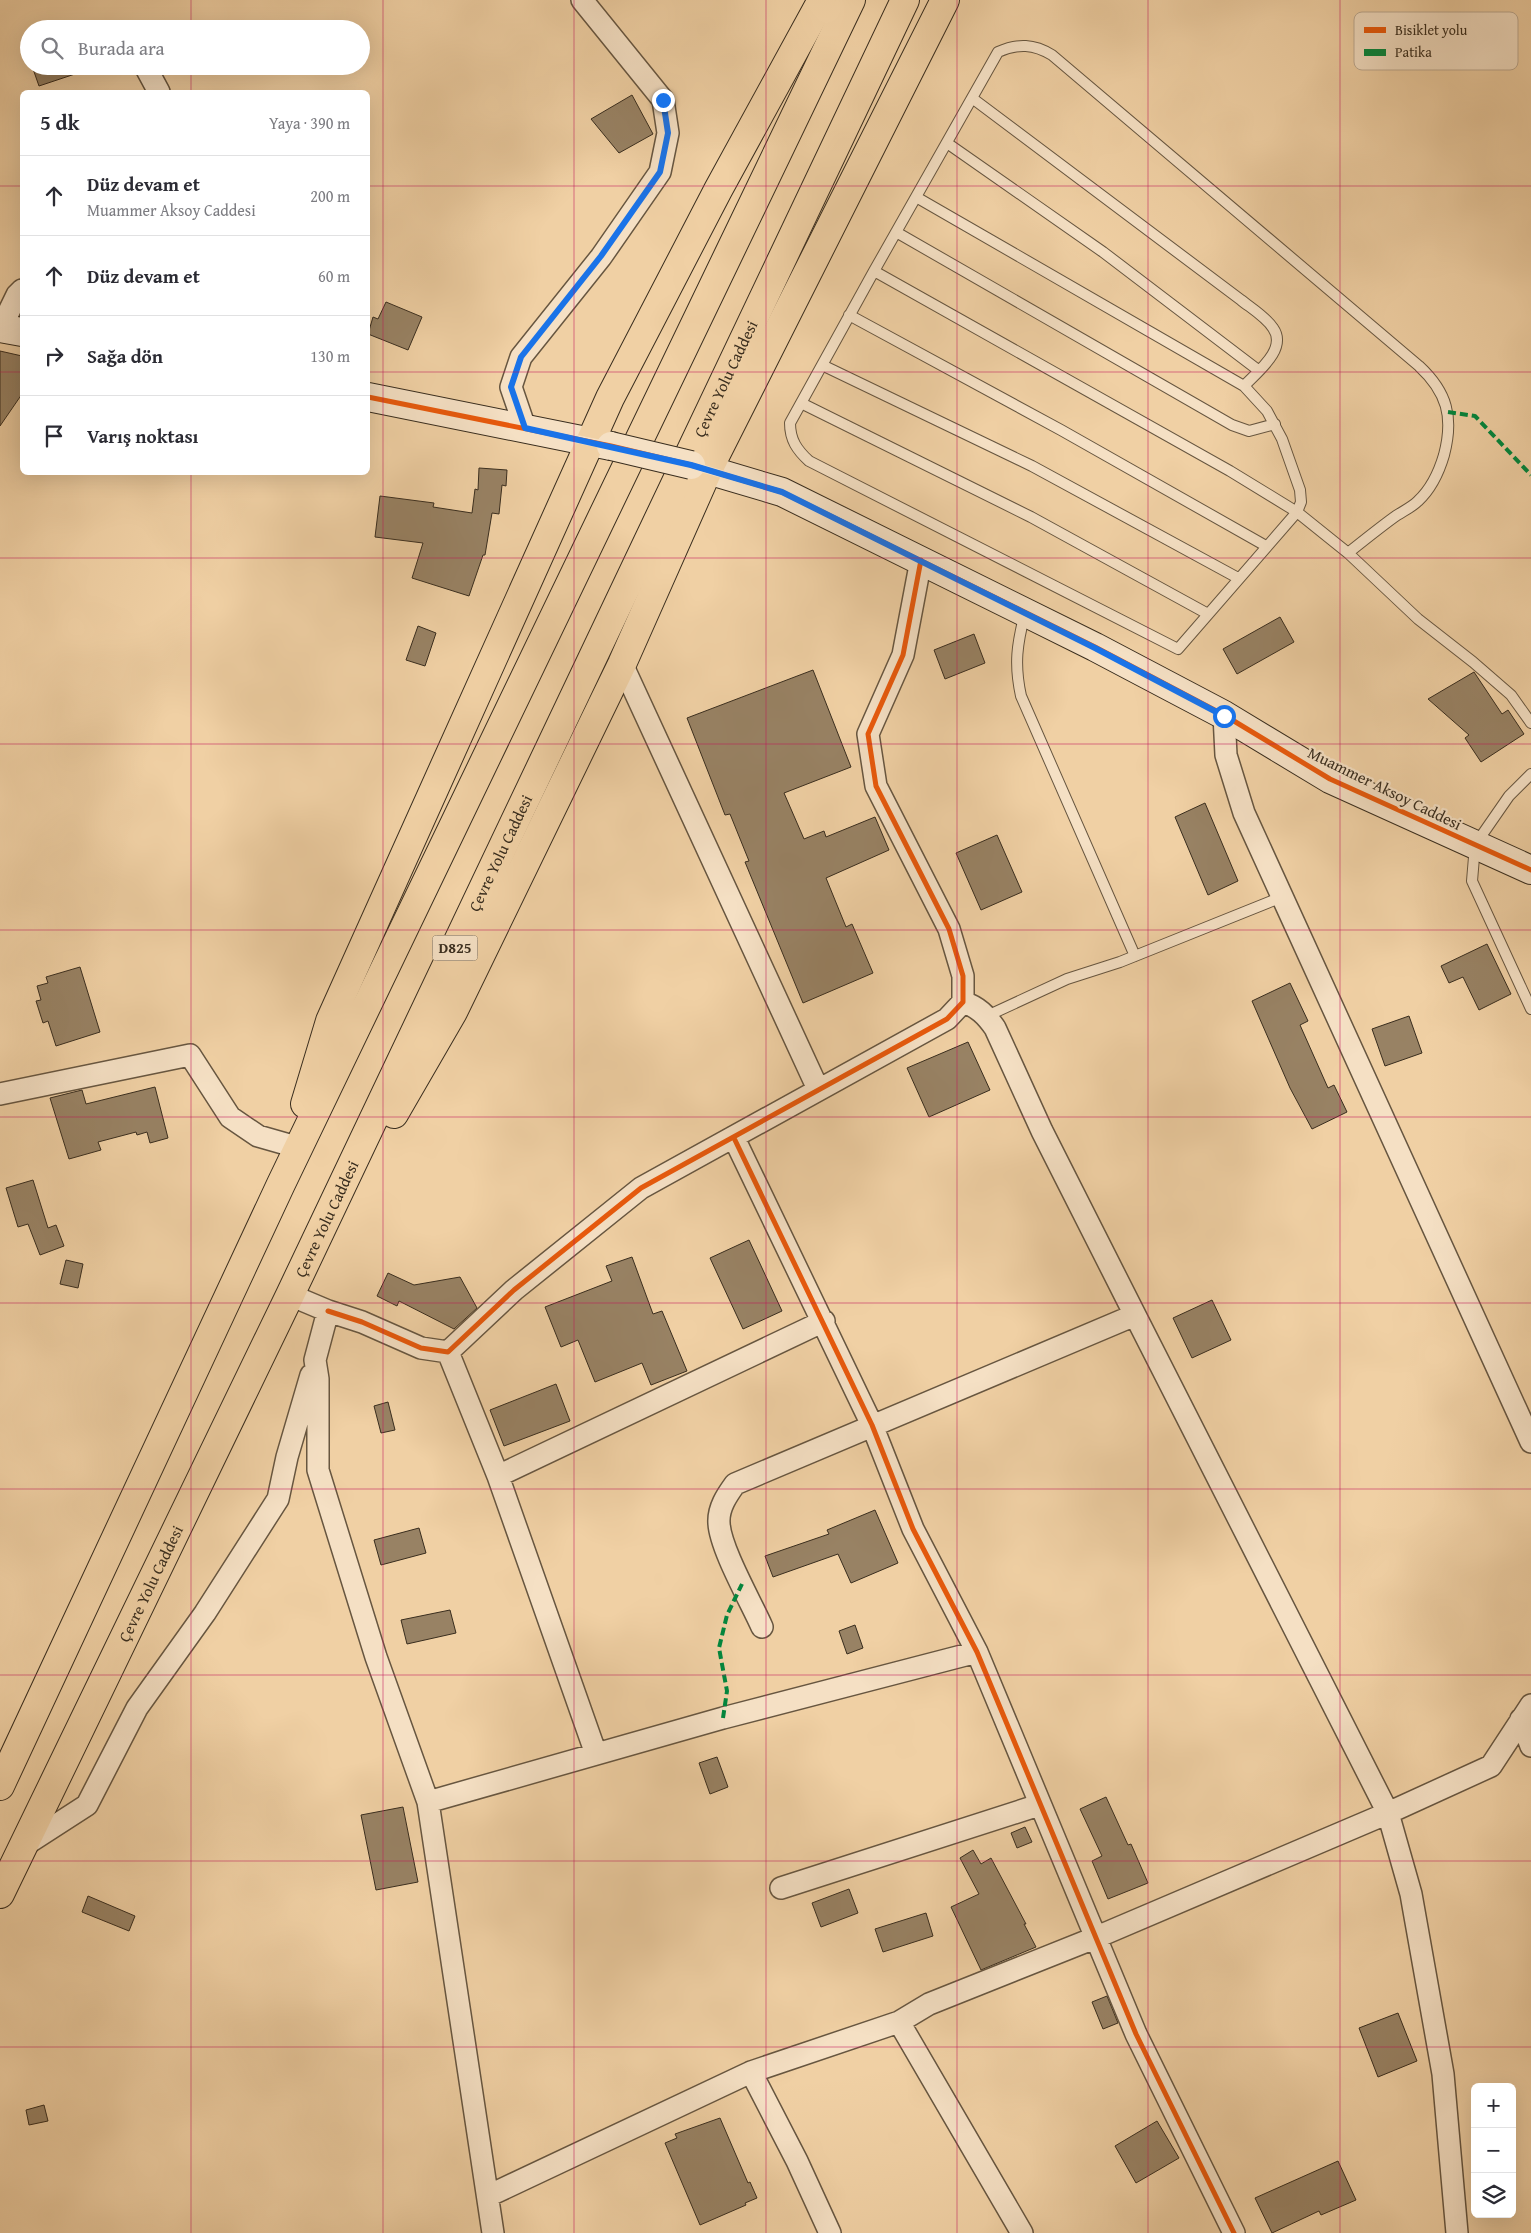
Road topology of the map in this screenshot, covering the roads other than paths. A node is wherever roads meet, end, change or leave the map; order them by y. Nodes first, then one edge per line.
1 (582, 0) edge
2 (822, 0) edge
3 (851, 0) edge
4 (905, 0) edge
5 (945, 0) edge
6 (150, 75) edge
7 (158, 90) edge
8 (972, 98) junction
9 (947, 143) junction
10 (916, 197) junction
11 (896, 232) junction
12 (874, 271) junction
13 (20, 292) edge
14 (850, 316) junction
15 (6, 330) edge
16 (822, 365) junction
17 (1258, 370) junction
18 (1244, 386) junction
19 (370, 397) edge
20 (801, 403) junction
21 (1276, 424) junction
22 (525, 428) junction
23 (602, 444) junction
24 (700, 467) junction
25 (1296, 512) junction
26 (1266, 546) junction
27 (1348, 553) junction
28 (921, 560) junction
29 (1238, 578) junction
30 (1025, 612) junction
31 (1208, 614) junction
32 (622, 664) junction
33 (1224, 716) junction
34 (1531, 723) edge
35 (1531, 774) edge
36 (1475, 845) junction
37 (1531, 870) edge
38 (1282, 897) junction
39 (1135, 956) junction
40 (963, 1002) junction
41 (1531, 1009) edge
42 (987, 1016) junction
43 (818, 1089) junction
44 (0, 1094) edge
45 (734, 1138) junction
46 (293, 1146) junction
47 (281, 1184) junction
48 (290, 1295) junction
49 (328, 1311) junction
50 (1135, 1315) junction
51 (824, 1321) junction
52 (448, 1352) junction
53 (315, 1360) junction
54 (872, 1425) junction
55 (1531, 1442) edge
56 (498, 1476) junction
57 (762, 1627) dead end
58 (977, 1652) junction
59 (1526, 1712) edge
60 (1531, 1746) edge
61 (596, 1754) junction
62 (0, 1786) edge
63 (428, 1802) junction
64 (1040, 1805) junction
65 (1388, 1813) junction
66 (22, 1847) junction
67 (781, 1888) dead end
68 (0, 1894) edge
69 (1097, 1937) junction
70 (899, 2022) junction
71 (751, 2072) junction
72 (488, 2196) junction
73 (493, 2233) edge
74 (830, 2233) edge
75 (1022, 2233) edge
76 (1234, 2233) edge
77 (1458, 2233) edge

1 - 22 street
2 - 23 highway
3 - 47 highway
4 - 48 highway, Çevre Yolu Caddesi / D825
5 - 24 highway
6 - 7 street
8 - 9 lane
8 - 17 lane
8 - 27 lane
9 - 10 lane
9 - 17 lane
10 - 11 lane
10 - 18 lane
11 - 12 lane
11 - 21 lane
12 - 14 lane
12 - 25 lane
13 - 15 street
14 - 16 lane
14 - 26 lane
16 - 20 lane
16 - 29 lane
17 - 18 lane
18 - 21 lane
19 - 22 street, Muammer Aksoy Caddesi
20 - 31 lane
20 - 31 lane
21 - 25 lane
22 - 23 street, Muammer Aksoy Caddesi
23 - 24 street, Muammer Aksoy Caddesi, bridge
23 - 46 highway
24 - 28 street, Muammer Aksoy Caddesi
24 - 32 highway
25 - 26 lane
25 - 27 lane
26 - 29 lane
27 - 34 lane
28 - 30 street, Muammer Aksoy Caddesi
28 - 40 street
29 - 31 lane
30 - 33 street, Muammer Aksoy Caddesi
30 - 39 lane
32 - 43 street
32 - 48 highway
33 - 36 street, Muammer Aksoy Caddesi
33 - 38 street
35 - 36 lane
36 - 37 street, Muammer Aksoy Caddesi
36 - 41 lane
38 - 39 lane
38 - 55 street
39 - 42 lane
40 - 42 street
40 - 43 street
42 - 50 street
43 - 45 street
44 - 46 street
45 - 51 street
45 - 52 street
46 - 47 highway
47 - 62 highway
48 - 49 street
48 - 66 highway, Çevre Yolu Caddesi / D825
49 - 52 street
49 - 53 street
50 - 54 street
50 - 65 street
51 - 54 street
51 - 56 street
52 - 56 street
53 - 63 street
53 - 66 street
54 - 57 street
54 - 58 street
56 - 61 street
58 - 61 street
58 - 64 street
59 - 60 street
59 - 65 street
61 - 63 street
63 - 72 street
64 - 67 street
64 - 69 street
65 - 69 street
65 - 77 street
66 - 68 highway, Çevre Yolu Caddesi / D825
69 - 70 street
69 - 76 street
70 - 71 street
70 - 75 street
71 - 72 street
71 - 74 street
72 - 73 street

